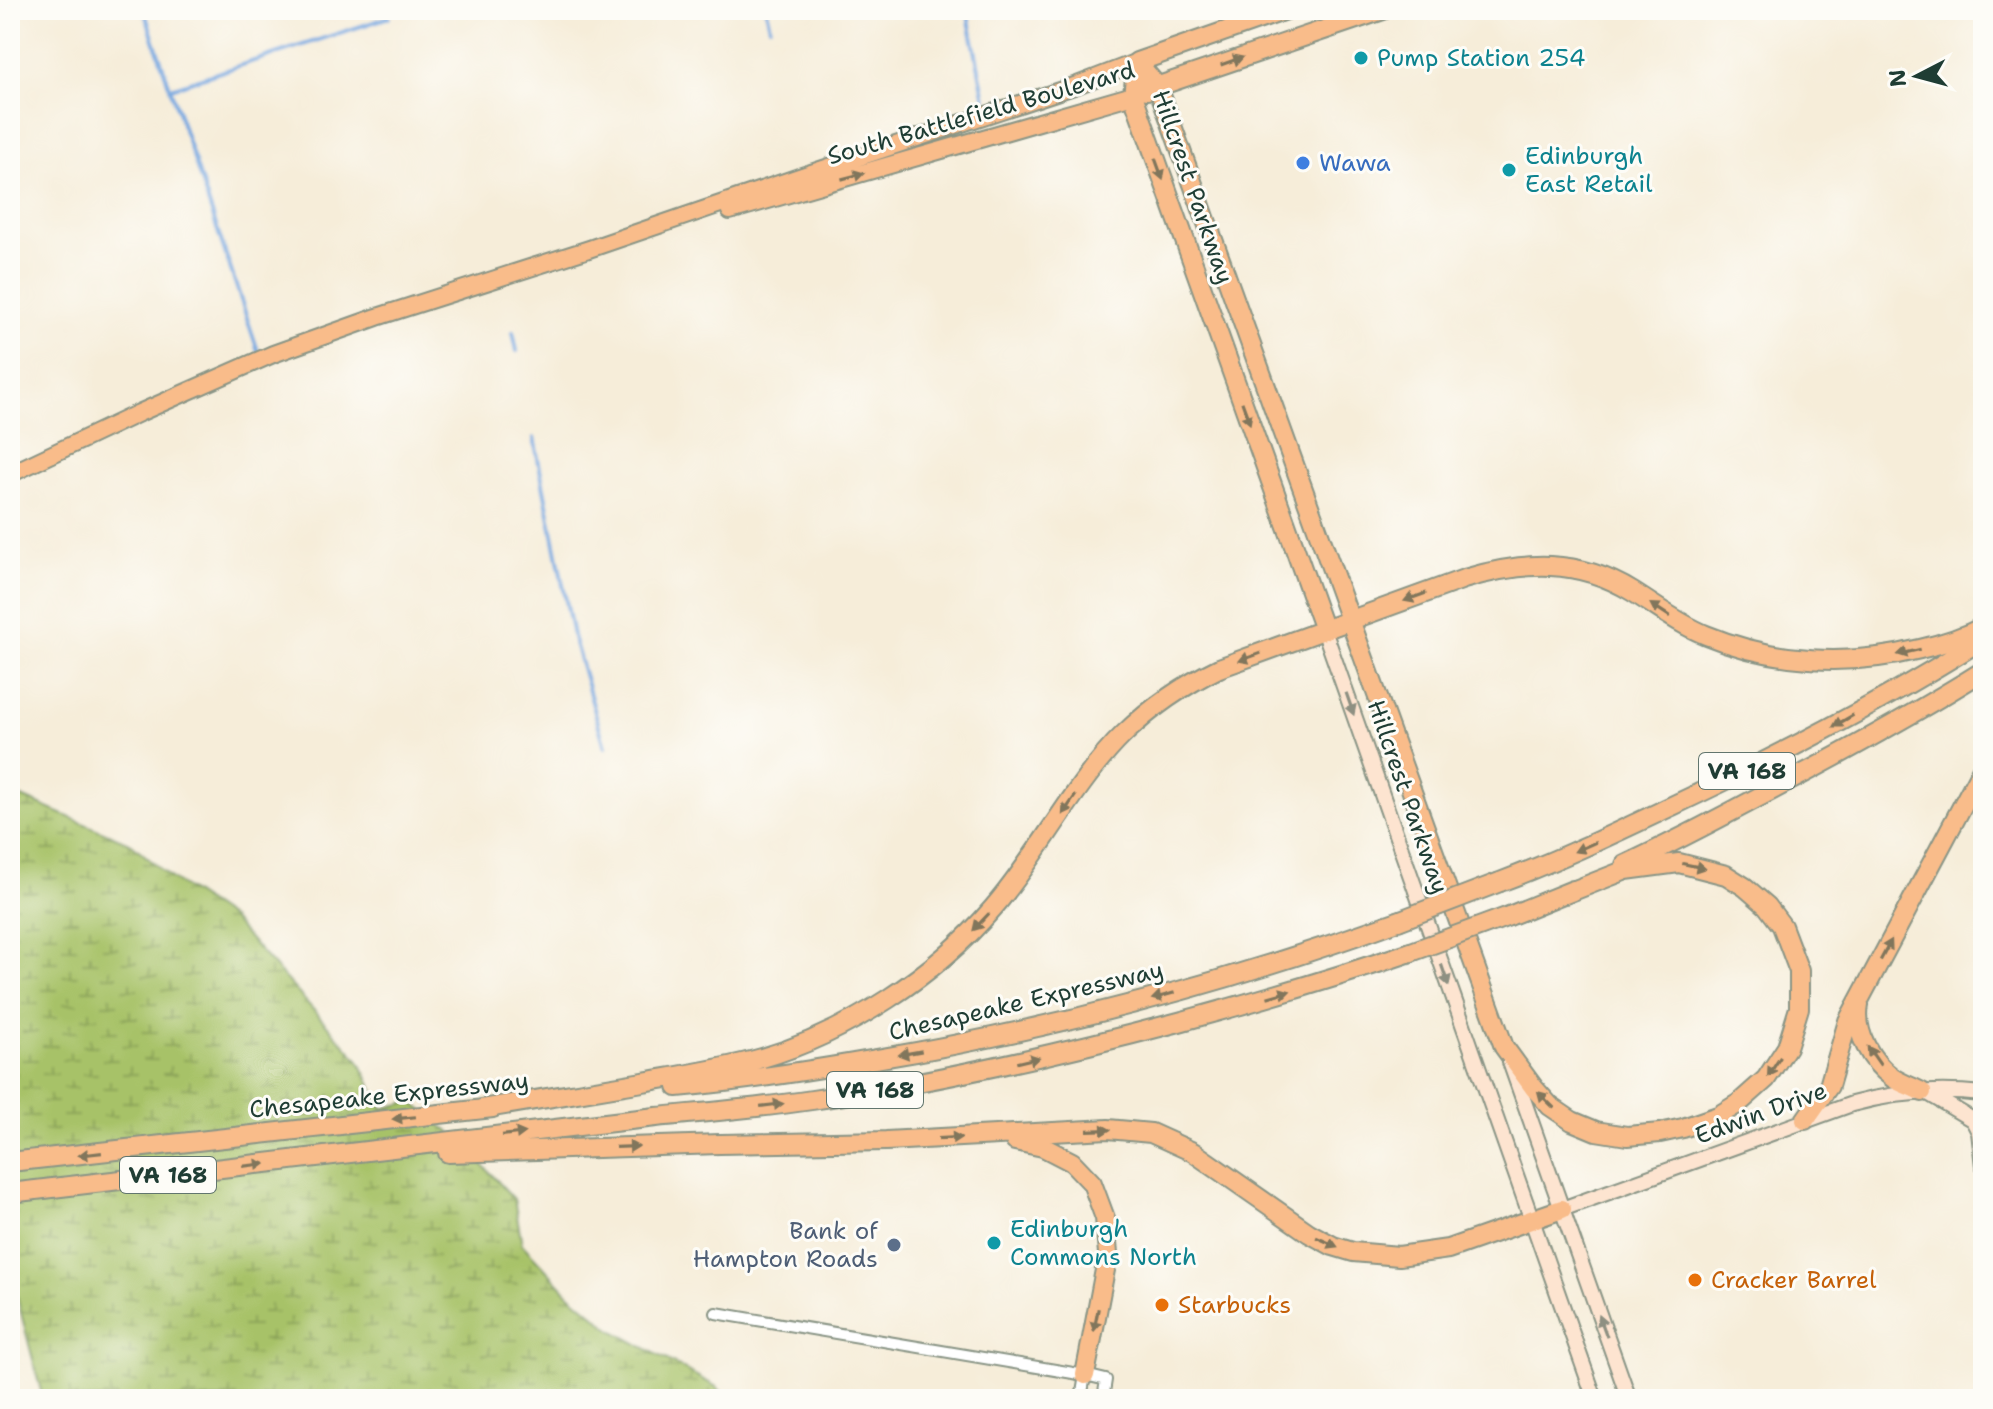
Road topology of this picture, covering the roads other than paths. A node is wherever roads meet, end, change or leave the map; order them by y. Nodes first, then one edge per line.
1 (1286, 10) edge
2 (1383, 10) edge
3 (1137, 62) junction
4 (1158, 87) junction
5 (1133, 95) junction
6 (589, 249) junction
7 (10, 474) edge
8 (1352, 621) junction
9 (1983, 627) edge
10 (1324, 630) junction
11 (1983, 639) edge
12 (1983, 671) edge
13 (1983, 767) edge
14 (1565, 894) junction
15 (1860, 999) junction
16 (1504, 1047) junction
17 (1924, 1092) junction
18 (1983, 1094) edge
19 (481, 1109) junction
20 (1805, 1120) junction
21 (993, 1136) junction
22 (325, 1157) junction
23 (10, 1162) edge
24 (1983, 1166) edge
25 (10, 1193) edge
26 (1562, 1209) junction
27 (1532, 1220) junction
28 (716, 1313) dead end
29 (1085, 1375) junction
30 (1081, 1399) edge
31 (1103, 1399) edge
32 (1595, 1399) edge
33 (1629, 1399) edge

1 - 3 highway, South Battlefield Boulevard
4 -> 2 highway, South Battlefield Boulevard
3 - 4 highway, Hillcrest Parkway
3 - 5 highway, Hillcrest Parkway
3 - 6 main road, South Battlefield Boulevard
4 - 5 highway, South Battlefield Boulevard
4 - 8 highway, Hillcrest Parkway
6 -> 5 main road, South Battlefield Boulevard
5 -> 10 highway, Hillcrest Parkway
6 - 7 main road, South Battlefield Boulevard
9 -> 8 highway
8 - 10 highway
8 - 16 highway, Hillcrest Parkway
10 -> 19 highway
10 -> 27 main road, Hillcrest Parkway
11 -> 19 highway, Chesapeake Expressway / VA 168, bridge
12 - 14 highway, VA 168
15 -> 13 highway
14 -> 16 highway
22 -> 14 highway, VA 168, bridge
17 -> 15 highway
15 - 20 highway
16 - 26 main road, Hillcrest Parkway
17 - 18 main road, Edwin Drive
17 - 20 main road, Edwin Drive
17 - 24 main road
19 -> 23 highway, Chesapeake Expressway / VA 168
20 - 26 main road, Edwin Drive
22 -> 21 highway
21 -> 27 highway
21 -> 29 highway
25 -> 22 highway, VA 168
26 - 27 highway
33 -> 26 main road, Hillcrest Parkway
27 - 32 main road, Hillcrest Parkway
28 - 29 street
29 - 30 street
29 - 31 street

